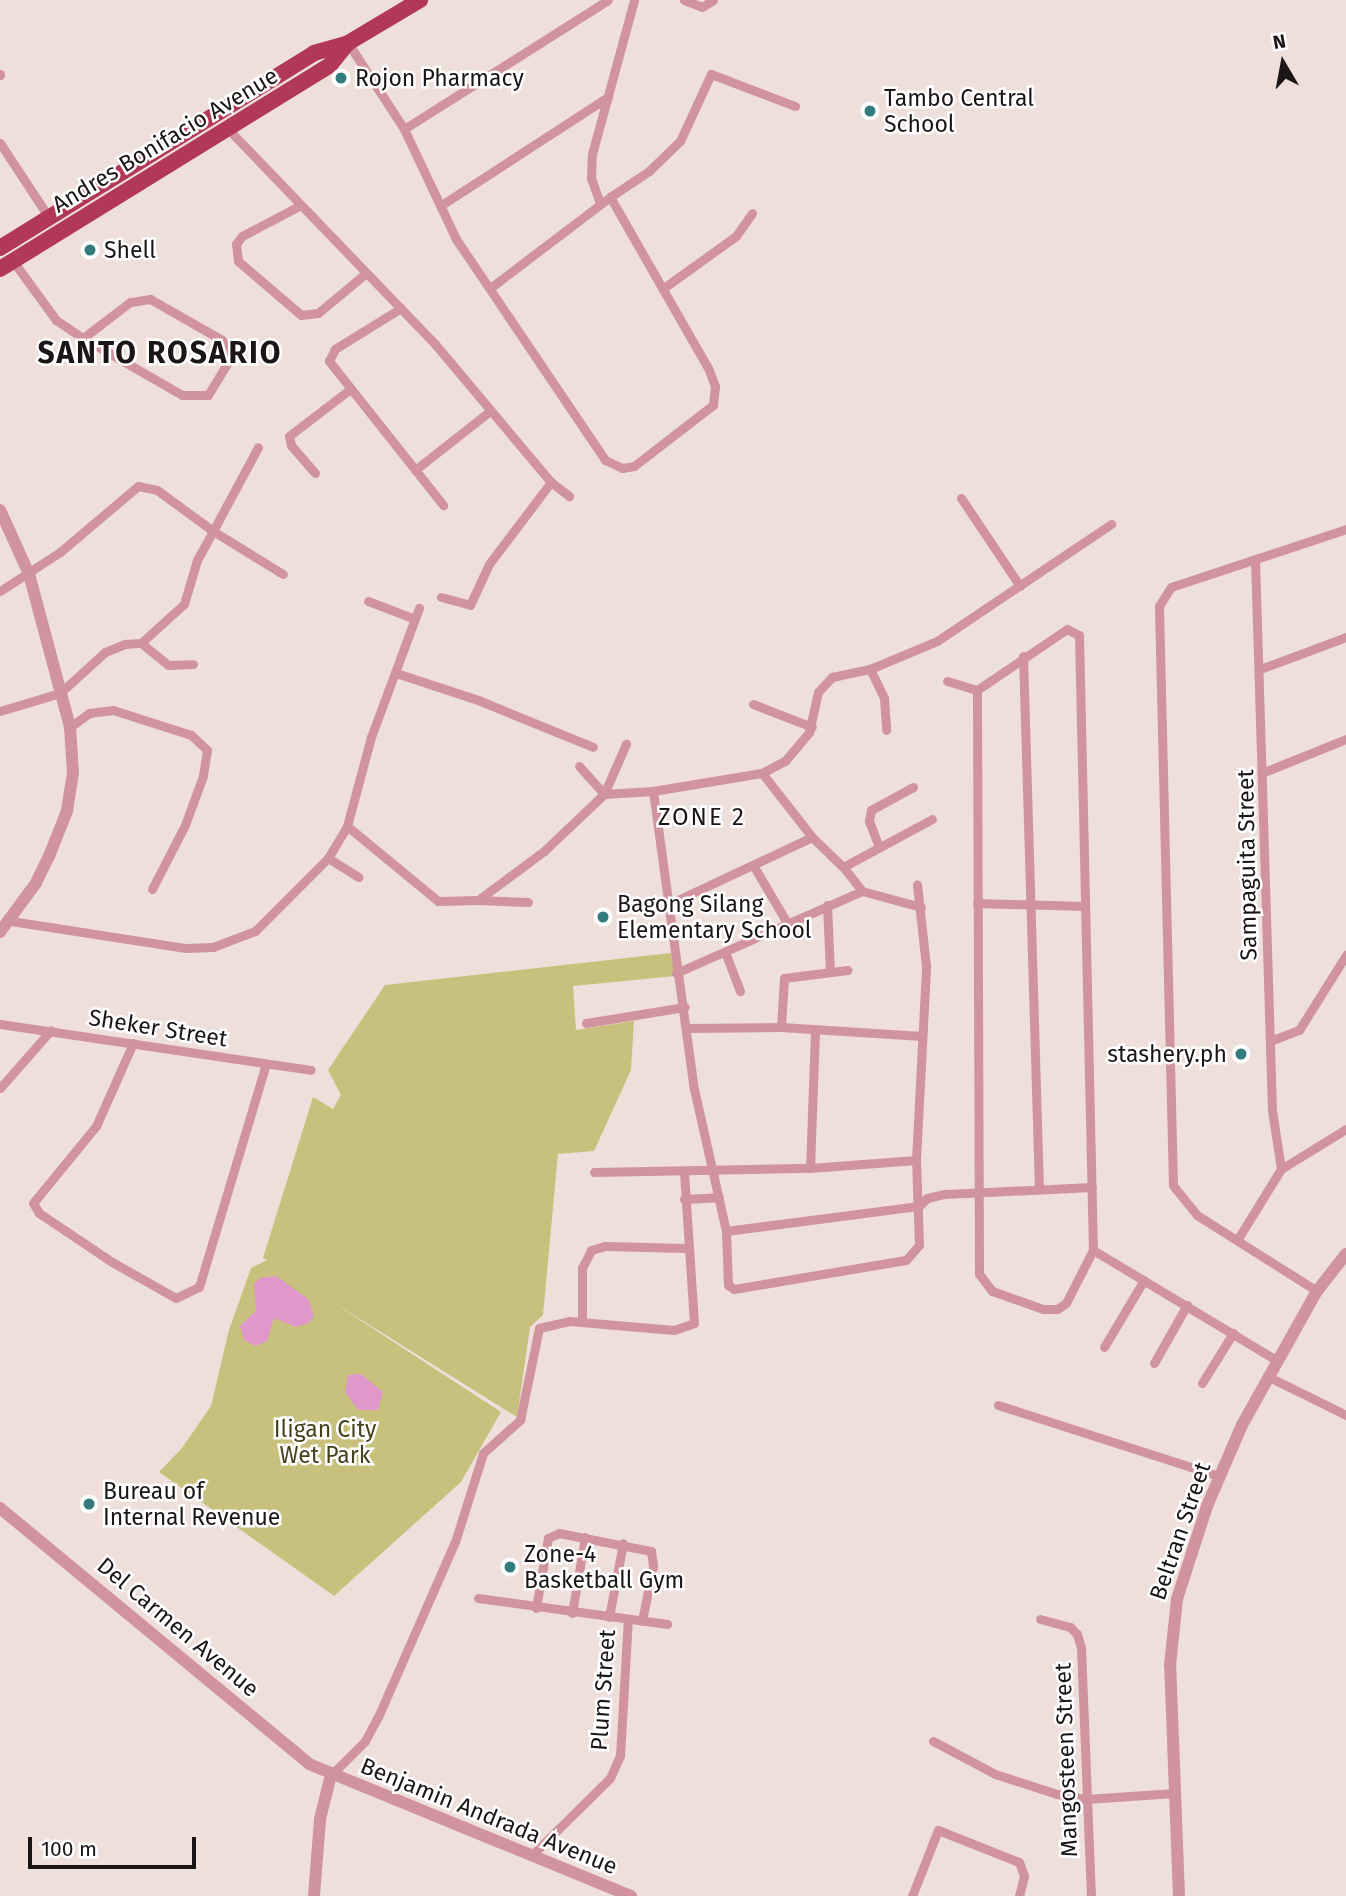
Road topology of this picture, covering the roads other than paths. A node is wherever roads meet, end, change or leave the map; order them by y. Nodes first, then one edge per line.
1 (420, 0) edge
2 (608, 0) edge
3 (634, 0) edge
4 (684, 0) edge
5 (713, 0) edge
6 (348, 43) junction
7 (608, 97) junction
8 (795, 106) dead end
9 (404, 129) junction
10 (228, 130) junction
11 (0, 143) edge
12 (610, 197) junction
13 (600, 203) junction
14 (443, 204) junction
15 (299, 206) junction
16 (752, 214) dead end
17 (49, 217) junction
18 (58, 232) junction
19 (0, 248) edge
20 (6, 265) edge
21 (365, 274) junction
22 (665, 287) junction
23 (490, 288) junction
24 (401, 308) junction
25 (83, 338) junction
26 (349, 390) junction
27 (489, 411) junction
28 (258, 447) dead end
29 (415, 470) junction
30 (314, 472) dead end
31 (551, 482) junction
32 (569, 496) dead end
33 (961, 498) dead end
34 (443, 505) dead end
35 (0, 510) edge
36 (1111, 524) dead end
37 (1346, 529) edge
38 (213, 531) junction
39 (1255, 560) junction
40 (29, 574) junction
41 (283, 574) dead end
42 (1020, 586) junction
43 (0, 591) edge
44 (441, 597) dead end
45 (368, 601) dead end
46 (419, 608) dead end
47 (415, 619) junction
48 (1346, 636) edge
49 (141, 643) junction
50 (1023, 656) junction
51 (192, 664) dead end
52 (870, 669) junction
53 (1260, 669) junction
54 (396, 674) junction
55 (947, 681) dead end
56 (977, 690) junction
57 (60, 693) junction
58 (753, 704) dead end
59 (0, 711) edge
60 (70, 727) junction
61 (811, 727) junction
62 (886, 730) dead end
63 (1346, 739) edge
64 (626, 744) dead end
65 (593, 747) dead end
66 (579, 766) dead end
67 (1264, 772) junction
68 (762, 773) junction
69 (913, 787) dead end
70 (653, 792) junction
71 (604, 794) junction
72 (932, 820) dead end
73 (347, 826) junction
74 (813, 837) junction
75 (879, 847) junction
76 (328, 858) junction
77 (753, 865) junction
78 (843, 867) junction
79 (359, 877) dead end
80 (917, 884) dead end
81 (152, 889) dead end
82 (862, 891) junction
83 (478, 900) junction
84 (528, 902) dead end
85 (977, 903) junction
86 (667, 905) junction
87 (827, 905) junction
88 (1033, 906) junction
89 (1085, 906) junction
90 (921, 907) junction
91 (11, 921) junction
92 (786, 921) junction
93 (0, 932) edge
94 (726, 951) junction
95 (1346, 956) edge
96 (830, 970) junction
97 (847, 970) dead end
98 (676, 973) junction
99 (740, 991) dead end
100 (685, 1007) junction
101 (586, 1023) dead end
102 (0, 1024) edge
103 (781, 1027) junction
104 (687, 1028) junction
105 (814, 1029) junction
106 (51, 1030) junction
107 (922, 1037) junction
108 (1270, 1041) junction
109 (133, 1043) junction
110 (266, 1064) junction
111 (311, 1070) dead end
112 (0, 1088) edge
113 (1346, 1129) edge
114 (916, 1160) junction
115 (810, 1168) junction
116 (1281, 1169) junction
117 (714, 1170) junction
118 (594, 1171) dead end
119 (684, 1172) junction
120 (1092, 1187) junction
121 (1039, 1189) junction
122 (979, 1191) junction
123 (719, 1197) junction
124 (684, 1199) junction
125 (919, 1206) junction
126 (726, 1231) junction
127 (1239, 1237) junction
128 (686, 1248) junction
129 (1093, 1250) junction
130 (1346, 1254) edge
131 (1144, 1280) junction
132 (1317, 1291) junction
133 (1187, 1305) junction
134 (582, 1322) junction
135 (1233, 1333) junction
136 (1104, 1347) dead end
137 (1276, 1360) junction
138 (1154, 1363) dead end
139 (1267, 1376) junction
140 (1202, 1383) dead end
141 (998, 1405) dead end
142 (1346, 1415) edge
143 (1219, 1476) junction
144 (0, 1508) edge
145 (585, 1537) junction
146 (623, 1543) junction
147 (478, 1598) dead end
148 (536, 1608) junction
149 (572, 1613) junction
150 (609, 1617) junction
151 (628, 1619) junction
152 (1040, 1619) dead end
153 (642, 1620) junction
154 (667, 1623) dead end
155 (933, 1741) dead end
156 (331, 1775) junction
157 (1175, 1793) junction
158 (1086, 1799) junction
159 (531, 1856) junction
160 (314, 1896) edge
161 (631, 1896) edge
162 (912, 1896) edge
163 (1019, 1896) edge
164 (1091, 1896) edge
165 (1179, 1896) edge

1 - 6 highway, Andres Bonifacio Avenue
2 - 9 street
3 - 7 street
4 - 5 street
6 - 9 street
6 - 10 highway, Andres Bonifacio Avenue
6 - 17 highway, Andres Bonifacio Avenue
7 - 13 street
7 - 14 street
8 - 12 street
9 - 14 street
10 - 15 street
10 - 18 highway, Andres Bonifacio Avenue
11 - 17 street
12 - 13 street
12 - 22 street
13 - 23 street
14 - 23 street
15 - 21 street
15 - 21 street
16 - 22 street
17 - 18 street
17 - 19 highway, Andres Bonifacio Avenue
18 - 20 highway, Andres Bonifacio Avenue
20 - 25 street
21 - 24 street
22 - 23 street
24 - 26 street
24 - 27 street
25 - 25 street
26 - 29 street
26 - 30 street
27 - 29 street
27 - 31 street
28 - 38 street
29 - 34 street
31 - 32 street
31 - 44 street
33 - 42 street
35 - 40 street
36 - 42 street
37 - 39 street
38 - 40 street
38 - 41 street
38 - 49 street
39 - 53 street, Sampaguita Street
39 - 127 street
40 - 43 street
40 - 57 street
42 - 52 street
45 - 47 street
46 - 47 street
47 - 54 street
48 - 53 street
49 - 51 street
49 - 57 street
50 - 56 street
50 - 88 street
50 - 89 street
52 - 61 street
52 - 62 street
53 - 67 street, Sampaguita Street
54 - 65 street
54 - 73 street
55 - 56 street
56 - 85 street
57 - 59 street
57 - 60 street
58 - 61 street
60 - 81 street
60 - 91 street
61 - 68 street
63 - 67 street
64 - 71 street
66 - 71 street
67 - 108 street, Sampaguita Street
68 - 70 street
68 - 74 street
69 - 75 street
70 - 71 street
70 - 86 street
71 - 83 street
72 - 75 street
73 - 76 street
73 - 83 street
74 - 77 street
74 - 78 street
75 - 78 street
76 - 79 street
76 - 91 street
77 - 86 street
77 - 92 street
78 - 82 street
80 - 90 street
82 - 87 street
82 - 90 street
83 - 84 street
85 - 88 street
85 - 122 street
86 - 98 street
87 - 92 street
87 - 96 street
88 - 89 street
88 - 121 street
89 - 120 street
90 - 107 street
91 - 93 street
92 - 94 street
94 - 98 street
94 - 99 street
95 - 108 street
96 - 97 street
96 - 103 street
98 - 100 street
100 - 101 street
100 - 104 street
102 - 106 street, Sheker Street
103 - 104 street
103 - 105 street
104 - 117 street
105 - 107 street
105 - 115 street
106 - 109 street, Sheker Street
106 - 112 street
107 - 114 street
108 - 116 street, Sampaguita Street
109 - 110 street, Sheker Street
109 - 110 street
110 - 111 street, Sheker Street
113 - 116 street
114 - 115 street
114 - 125 street
115 - 117 street
116 - 127 street
117 - 119 street
117 - 123 street
118 - 119 street
119 - 124 street
120 - 121 street
120 - 129 street
121 - 122 street
122 - 125 street
122 - 129 street
123 - 124 street
123 - 126 street
124 - 128 street
125 - 126 street
125 - 126 street
127 - 132 street
128 - 134 street
128 - 134 street
129 - 131 street
130 - 132 street, Beltran Street
131 - 133 street
131 - 136 street
132 - 137 street, Beltran Street
133 - 135 street
133 - 138 street
134 - 156 street
135 - 137 street
135 - 140 street
137 - 139 street, Beltran Street
139 - 142 street
139 - 143 street, Beltran Street
141 - 143 street
143 - 157 street, Beltran Street
144 - 156 street, Del Carmen Avenue
145 - 146 street
145 - 148 street
145 - 149 street
146 - 150 street
146 - 153 street
147 - 148 street
148 - 149 street
149 - 150 street
150 - 151 street
151 - 153 street
151 - 159 street, Plum Street
152 - 158 street, Mangosteen Street
153 - 154 street
155 - 158 street
156 - 159 street, Benjamin Andrada Avenue
156 - 160 street
157 - 158 street
157 - 165 street, Beltran Street
158 - 164 street, Mangosteen Street
159 - 161 street, Benjamin Andrada Avenue
162 - 163 street

